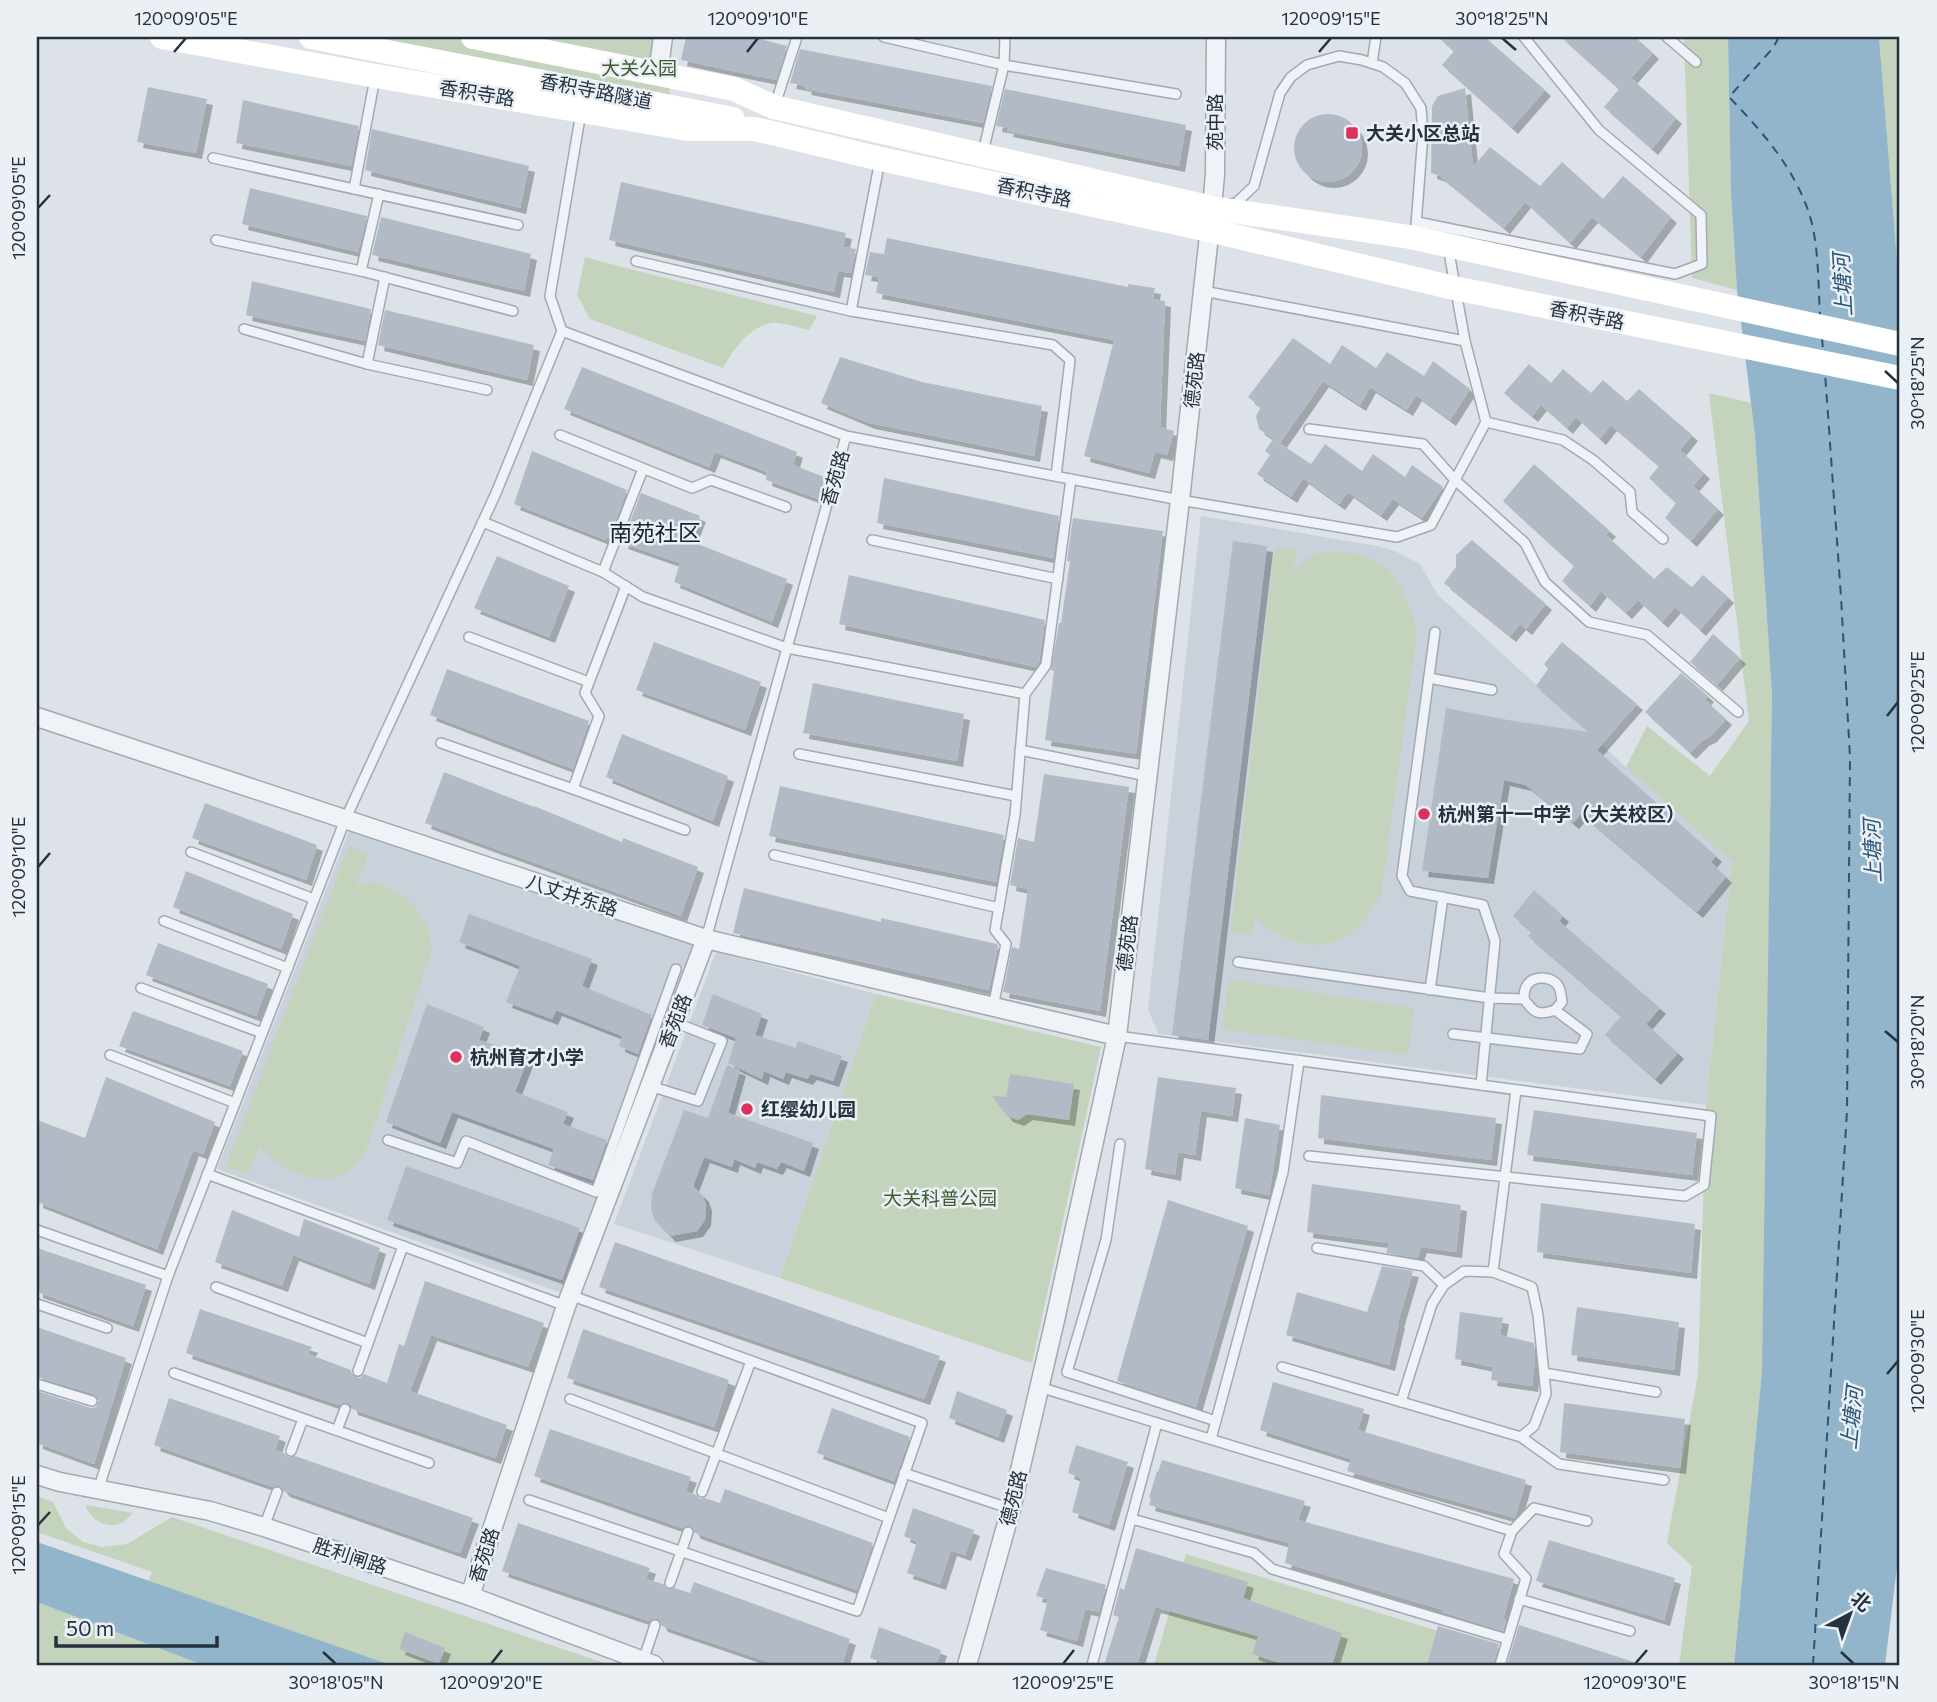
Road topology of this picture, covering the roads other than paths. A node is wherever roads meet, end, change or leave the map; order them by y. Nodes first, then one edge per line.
1 (162, 37) edge
2 (311, 37) edge
3 (381, 37) edge
4 (473, 37) edge
5 (663, 37) edge
6 (797, 37) edge
7 (884, 37) edge
8 (1005, 37) edge
9 (1216, 37) edge
10 (1376, 37) edge
11 (1524, 37) edge
12 (1667, 37) edge
13 (1696, 62) dead end
14 (1372, 63) junction
15 (1004, 65) junction
16 (658, 74) junction
17 (376, 76) junction
18 (1176, 94) dead end
19 (774, 107) junction
20 (582, 110) junction
21 (755, 129) junction
22 (983, 154) junction
23 (213, 158) dead end
24 (881, 159) junction
25 (354, 189) junction
26 (379, 194) junction
27 (1210, 219) junction
28 (518, 225) dead end
29 (1414, 229) junction
30 (216, 240) dead end
31 (1447, 245) junction
32 (636, 261) dead end
33 (361, 271) junction
34 (385, 277) junction
35 (1454, 288) junction
36 (1203, 291) junction
37 (513, 311) dead end
38 (851, 311) junction
39 (244, 329) dead end
40 (562, 331) junction
41 (1465, 341) junction
42 (1900, 344) edge
43 (367, 364) junction
44 (1900, 379) edge
45 (486, 390) dead end
46 (1486, 422) junction
47 (1309, 429) dead end
48 (560, 435) dead end
49 (846, 436) junction
50 (643, 468) junction
51 (1056, 476) junction
52 (1072, 479) junction
53 (1455, 480) junction
54 (1180, 500) junction
55 (786, 507) dead end
56 (483, 522) junction
57 (872, 540) dead end
58 (1663, 540) dead end
59 (603, 572) junction
60 (1058, 579) junction
61 (626, 586) junction
62 (1435, 632) dead end
63 (469, 637) dead end
64 (787, 648) junction
65 (1429, 678) junction
66 (589, 682) junction
67 (1492, 690) dead end
68 (1025, 694) junction
69 (1738, 712) dead end
70 (37, 717) edge
71 (441, 743) dead end
72 (1020, 750) junction
73 (799, 754) dead end
74 (1147, 776) junction
75 (573, 789) junction
76 (1016, 796) junction
77 (345, 820) junction
78 (685, 830) dead end
79 (191, 852) dead end
80 (774, 855) dead end
81 (1443, 897) junction
82 (314, 899) junction
83 (999, 908) junction
84 (164, 921) dead end
85 (706, 939) junction
86 (1238, 962) dead end
87 (288, 968) junction
88 (676, 969) dead end
89 (141, 988) dead end
90 (1430, 990) junction
91 (1490, 998) junction
92 (1524, 999) junction
93 (993, 1007) junction
94 (1555, 1010) junction
95 (674, 1023) junction
96 (262, 1032) junction
97 (1453, 1034) dead end
98 (1117, 1036) junction
99 (1486, 1037) junction
100 (110, 1055) dead end
101 (1299, 1061) junction
102 (1481, 1085) junction
103 (650, 1086) junction
104 (1516, 1090) junction
105 (637, 1101) junction
106 (235, 1103) junction
107 (388, 1140) dead end
108 (1121, 1144) dead end
109 (1309, 1156) dead end
110 (208, 1174) junction
111 (1506, 1177) junction
112 (37, 1230) edge
113 (403, 1246) junction
114 (1317, 1248) dead end
115 (1493, 1272) junction
116 (168, 1276) junction
117 (1444, 1285) junction
118 (216, 1287) dead end
119 (568, 1301) junction
120 (37, 1304) edge
121 (107, 1328) dead end
122 (368, 1343) junction
123 (751, 1361) junction
124 (1282, 1367) dead end
125 (358, 1371) dead end
126 (1544, 1373) junction
127 (174, 1374) dead end
128 (37, 1384) edge
129 (1040, 1387) junction
130 (1656, 1392) dead end
131 (570, 1399) dead end
132 (92, 1401) dead end
133 (1401, 1402) junction
134 (345, 1409) dead end
135 (303, 1419) junction
136 (1216, 1421) junction
137 (1157, 1423) junction
138 (337, 1430) junction
139 (1521, 1437) junction
140 (1211, 1439) junction
141 (291, 1451) dead end
142 (716, 1454) junction
143 (429, 1463) dead end
144 (905, 1472) junction
145 (37, 1475) edge
146 (1664, 1480) dead end
147 (98, 1490) junction
148 (277, 1492) dead end
149 (702, 1492) dead end
150 (529, 1500) dead end
151 (1011, 1509) junction
152 (889, 1518) junction
153 (1132, 1519) junction
154 (1587, 1521) dead end
155 (264, 1527) junction
156 (1511, 1531) junction
157 (688, 1532) dead end
158 (681, 1551) junction
159 (670, 1583) dead end
160 (470, 1596) junction
161 (1519, 1599) junction
162 (655, 1625) dead end
163 (1630, 1631) dead end
164 (1507, 1639) junction
165 (649, 1663) edge
166 (967, 1665) edge
167 (1092, 1665) edge
168 (1500, 1665) edge

1 - 17 main road, 香积寺路
2 - 21 main road, 香积寺路隧道
3 - 19 main road, 香积寺路隧道
4 - 16 main road, 香积寺路
5 - 16 street
6 - 19 lane
7 - 15 lane
8 - 15 lane
9 - 27 street, 苑中路
10 - 14 lane
11 - 29 lane
12 - 13 lane
14 - 27 lane
14 - 29 lane
15 - 18 lane
15 - 22 lane
16 - 19 main road, 香积寺路
17 - 20 main road, 香积寺路
17 - 25 lane
19 - 22 main road, 香积寺路
20 - 21 main road, 香积寺路
20 - 40 lane
21 - 24 main road, 香积寺路
22 - 27 main road, 香积寺路
23 - 25 lane
24 - 27 main road, 香积寺路
24 - 38 lane
25 - 26 lane
26 - 28 lane
26 - 33 lane
27 - 29 main road, 香积寺路
27 - 35 main road, 香积寺路
27 - 36 street, 德苑路
29 - 31 main road, 香积寺路
30 - 33 lane
31 - 35 lane
31 - 42 main road, 香积寺路
32 - 38 lane
33 - 34 lane
34 - 37 lane
34 - 43 lane
35 - 41 lane
35 - 44 main road, 香积寺路
36 - 41 lane
36 - 54 street, 德苑路
38 - 51 lane
39 - 43 lane
40 - 49 lane
40 - 56 lane
41 - 46 lane
43 - 45 lane
46 - 53 lane
46 - 58 lane
47 - 53 lane
48 - 50 lane
49 - 51 lane
49 - 64 lane, 香苑路
50 - 55 lane
50 - 59 lane
51 - 52 lane
52 - 54 lane
52 - 60 lane
53 - 54 lane
53 - 69 lane
54 - 74 street, 德苑路
56 - 59 lane
56 - 77 lane
57 - 60 lane
59 - 61 lane
60 - 68 lane
61 - 64 lane
61 - 66 lane
62 - 65 lane
63 - 66 lane
64 - 68 lane
64 - 85 lane, 香苑路
65 - 67 lane
65 - 81 lane
66 - 75 lane
68 - 72 lane
70 - 77 street, 八丈井东路
71 - 75 lane
72 - 74 lane
72 - 76 lane
73 - 76 lane
74 - 98 street, 德苑路
75 - 78 lane
76 - 83 lane
77 - 82 lane
77 - 85 street, 八丈井东路
79 - 82 lane
80 - 83 lane
81 - 90 lane
81 - 91 lane
82 - 87 lane
83 - 93 lane
84 - 87 lane
85 - 93 street, 八丈井东路
85 - 95 street, 香苑路
86 - 90 lane
87 - 96 lane
88 - 105 lane
89 - 96 lane
90 - 91 lane
91 - 92 lane
91 - 99 lane
92 - 94 lane
92 - 94 lane
93 - 98 street, 八丈井东路
94 - 99 lane
95 - 103 street, 香苑路
95 - 103 lane
96 - 106 lane
97 - 99 lane
98 - 101 lane
98 - 129 street, 德苑路
99 - 102 lane
100 - 106 lane
101 - 102 lane
101 - 136 lane
102 - 104 lane
103 - 105 street, 香苑路
104 - 111 lane
104 - 111 lane
105 - 107 lane
105 - 119 street, 香苑路
106 - 110 lane
108 - 136 lane
109 - 111 lane
110 - 113 lane
110 - 116 lane
111 - 115 lane
112 - 116 lane
113 - 119 lane
113 - 122 lane
114 - 117 lane
115 - 117 lane
115 - 126 lane
116 - 147 lane
117 - 133 lane
118 - 122 lane
119 - 123 lane
119 - 160 street, 香苑路
120 - 121 lane
122 - 125 lane
123 - 142 lane
123 - 144 lane
124 - 133 lane
126 - 130 lane
126 - 139 lane
127 - 135 lane
128 - 132 lane
129 - 137 lane
129 - 151 street, 德苑路
131 - 142 lane
133 - 139 lane
134 - 138 lane
135 - 138 lane
135 - 141 lane
136 - 140 lane
137 - 140 lane
137 - 153 lane
138 - 143 lane
139 - 146 lane
140 - 156 lane
142 - 149 lane
142 - 152 lane
144 - 151 lane
144 - 152 lane
145 - 147 street, 胜利闸路
147 - 155 street, 胜利闸路
148 - 155 lane
150 - 158 lane
151 - 166 street, 德苑路
152 - 158 lane
153 - 164 lane
153 - 167 lane
154 - 156 lane
155 - 160 street, 胜利闸路
156 - 161 lane
157 - 158 lane
158 - 159 lane
160 - 165 street, 胜利闸路
161 - 163 lane
161 - 164 lane
162 - 165 lane
164 - 168 lane

